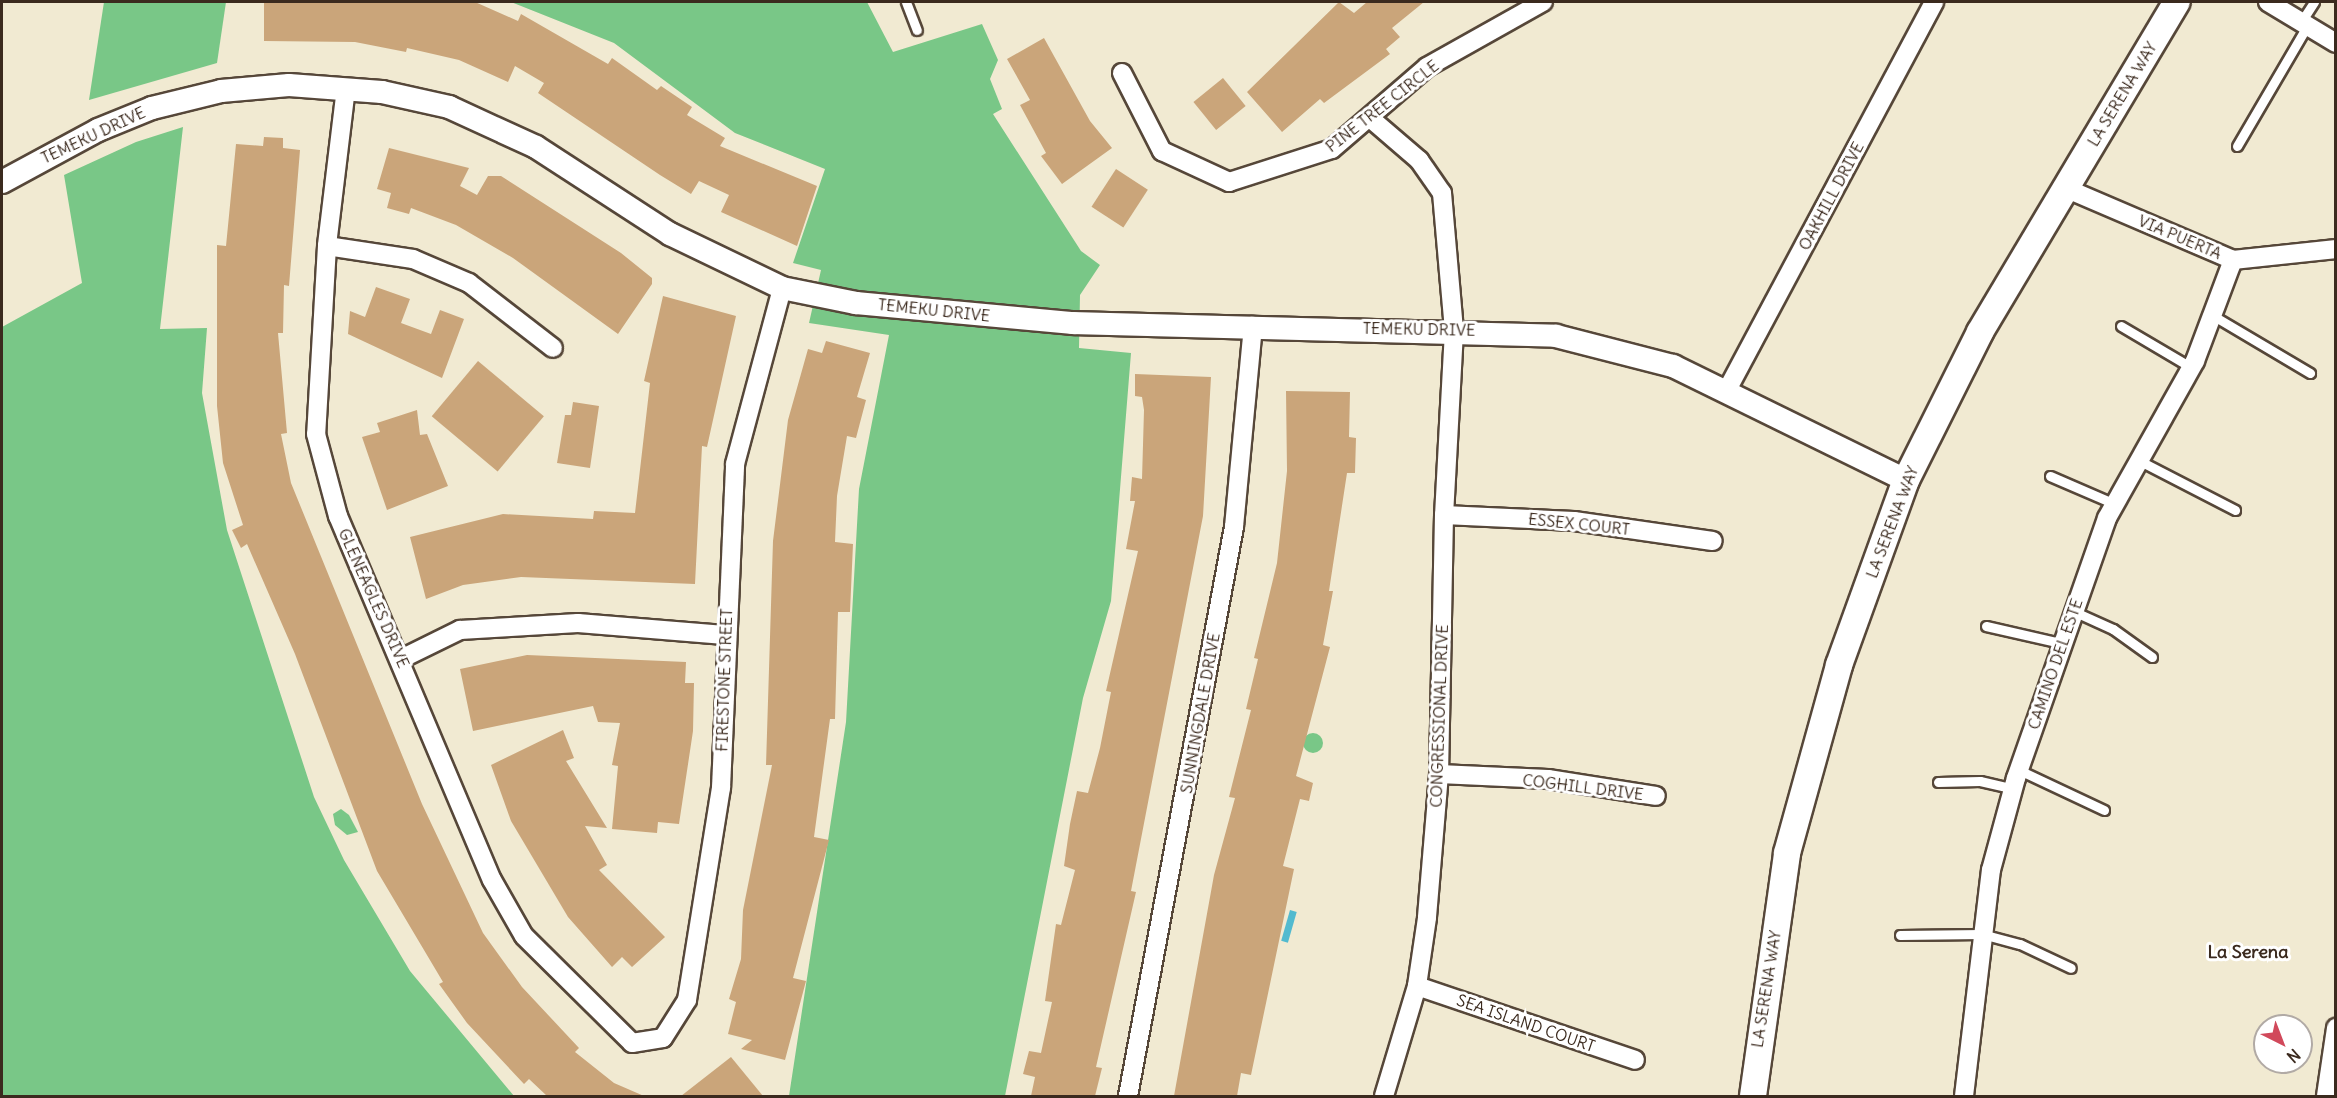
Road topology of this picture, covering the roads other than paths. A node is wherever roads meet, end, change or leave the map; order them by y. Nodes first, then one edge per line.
1 (906, 2) edge
2 (1543, 2) edge
3 (1934, 2) edge
4 (2177, 2) edge
5 (2268, 2) edge
6 (2314, 2) edge
7 (2304, 24) junction
8 (917, 30) dead end
9 (2336, 43) edge
10 (1122, 73) dead end
11 (346, 88) junction
12 (1370, 118) junction
13 (2236, 146) dead end
14 (2, 182) edge
15 (2066, 188) junction
16 (327, 246) junction
17 (2336, 249) edge
18 (2233, 260) junction
19 (782, 288) junction
20 (2212, 315) junction
21 (1252, 326) junction
22 (2121, 326) dead end
23 (1454, 330) junction
24 (553, 348) dead end
25 (2192, 368) junction
26 (2310, 373) dead end
27 (1728, 390) junction
28 (2140, 461) junction
29 (2050, 476) dead end
30 (1906, 480) junction
31 (2115, 504) junction
32 (2235, 510) dead end
33 (1444, 515) junction
34 (1713, 541) dead end
35 (2073, 611) junction
36 (1986, 626) dead end
37 (725, 635) junction
38 (2061, 643) junction
39 (2152, 657) dead end
40 (401, 659) junction
41 (2019, 770) junction
42 (1439, 774) junction
43 (1938, 783) dead end
44 (2014, 789) junction
45 (1656, 796) dead end
46 (2104, 810) dead end
47 (1982, 934) junction
48 (1900, 935) dead end
49 (2070, 968) dead end
50 (1417, 986) junction
51 (2336, 1028) edge
52 (632, 1043) joint
53 (1635, 1060) dead end
54 (1128, 1096) edge
55 (1384, 1096) edge
56 (1753, 1096) edge
57 (1964, 1096) edge
58 (2326, 1096) edge

1 - 8 lane
2 - 12 street, PINE TREE CIRCLE
3 - 27 street, OAKHILL DRIVE
4 - 15 main road, LA SERENA WAY
5 - 7 street
6 - 7 lane
7 - 9 street
7 - 13 lane
10 - 12 street, PINE TREE CIRCLE
11 - 14 street, TEMEKU DRIVE
11 - 16 street, GLENEAGLES DRIVE
11 - 19 street, TEMEKU DRIVE
12 - 23 street, CONGRESSIONAL DRIVE
15 - 18 street, VIA PUERTA
15 - 30 main road, LA SERENA WAY
16 - 24 street
16 - 40 street, GLENEAGLES DRIVE
17 - 18 street, VIA PUERTA
18 - 20 street, CAMINO DEL ESTE
19 - 21 street, TEMEKU DRIVE
19 - 37 street, FIRESTONE STREET
20 - 25 street, CAMINO DEL ESTE
20 - 26 lane
21 - 23 street, TEMEKU DRIVE
21 - 54 street, SUNNINGDALE DRIVE
22 - 25 lane
23 - 27 street, TEMEKU DRIVE
23 - 33 street, CONGRESSIONAL DRIVE
25 - 28 street, CAMINO DEL ESTE
27 - 30 street, TEMEKU DRIVE
28 - 31 street, CAMINO DEL ESTE
28 - 32 lane
29 - 31 lane
30 - 56 main road, LA SERENA WAY
31 - 35 street, CAMINO DEL ESTE
33 - 34 street, ESSEX COURT
33 - 42 street, CONGRESSIONAL DRIVE
35 - 38 street, CAMINO DEL ESTE
35 - 39 lane
36 - 38 lane
37 - 40 street
37 - 52 street, FIRESTONE STREET
38 - 41 street, CAMINO DEL ESTE
40 - 52 street, GLENEAGLES DRIVE
41 - 44 street, CAMINO DEL ESTE
41 - 46 lane
42 - 45 street, COGHILL DRIVE
42 - 50 street, CONGRESSIONAL DRIVE
43 - 44 lane
44 - 47 street, CAMINO DEL ESTE
47 - 48 lane
47 - 49 lane
47 - 57 street, CAMINO DEL ESTE
50 - 53 street, SEA ISLAND COURT
50 - 55 street, CONGRESSIONAL DRIVE
51 - 58 street

